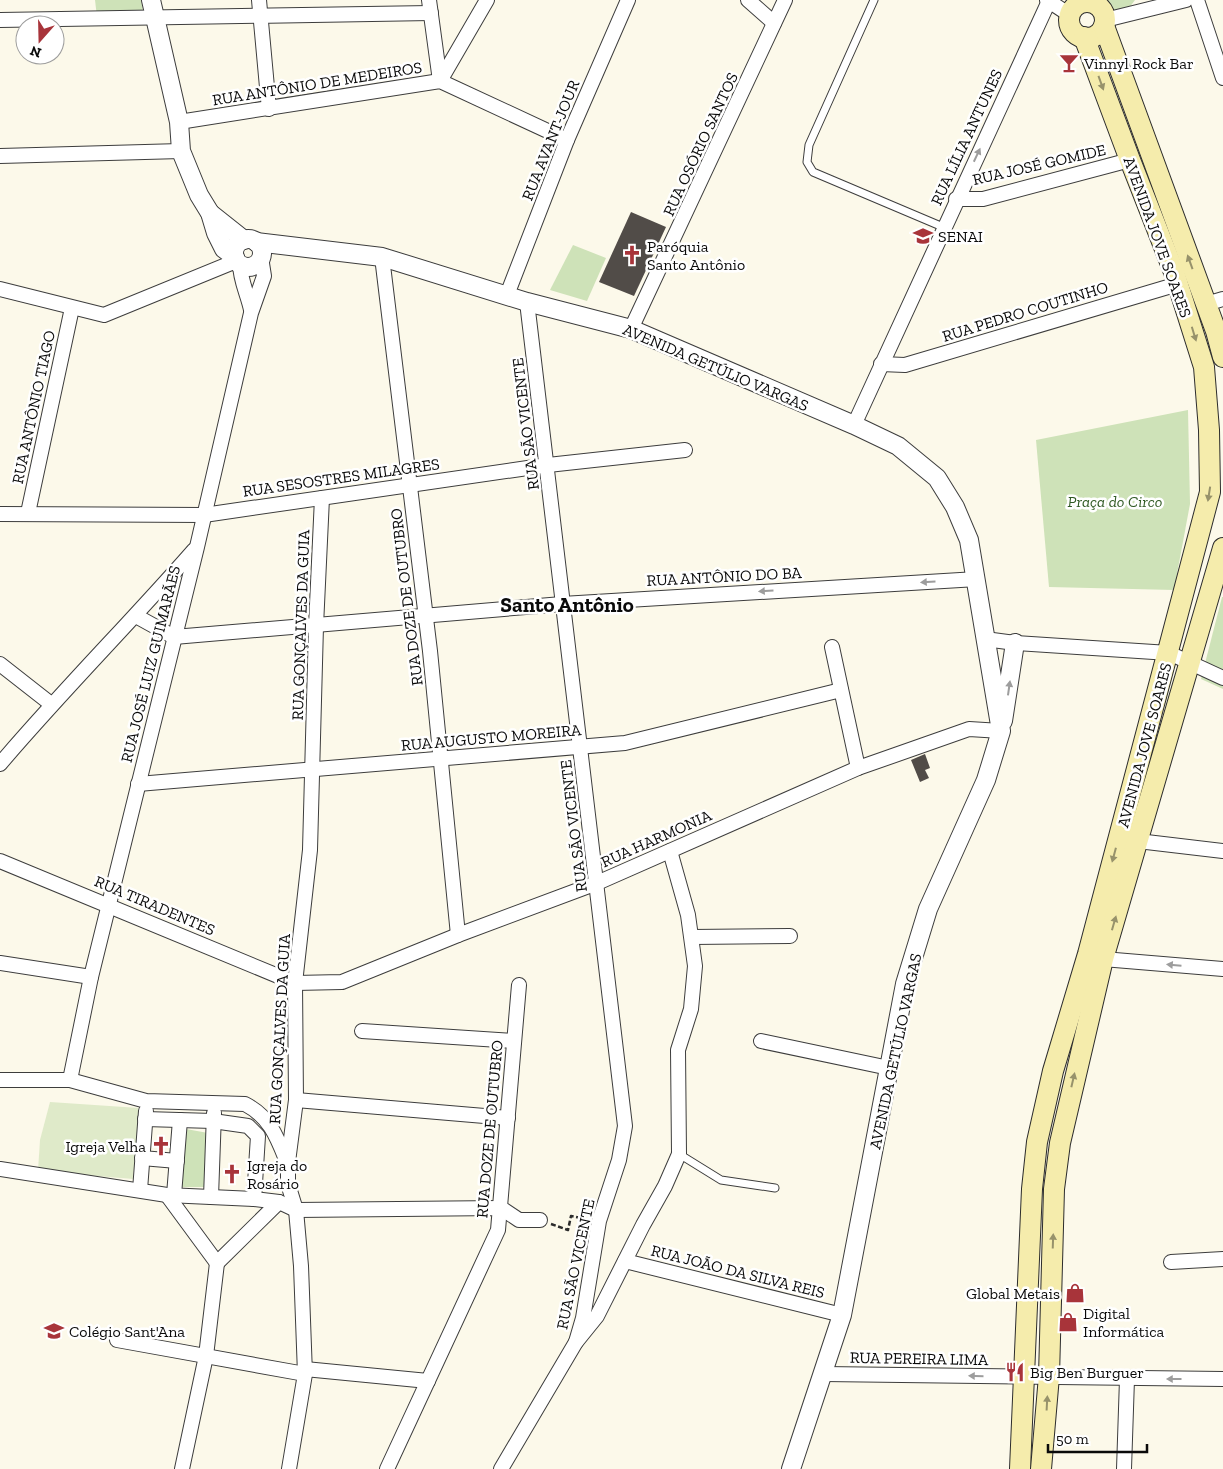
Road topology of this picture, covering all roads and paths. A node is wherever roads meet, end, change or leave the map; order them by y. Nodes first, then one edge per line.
1 (151, 0) edge
2 (259, 0) edge
3 (486, 0) edge
4 (628, 0) edge
5 (748, 0) edge
6 (785, 0) edge
7 (874, 0) edge
8 (1142, 0) edge
9 (1186, 0) edge
10 (1197, 0) edge
11 (1091, 1) edge
12 (1061, 5) edge
13 (430, 6) edge
14 (1131, 13) junction
15 (261, 14) junction
16 (155, 18) junction
17 (0, 20) edge
18 (774, 23) junction
19 (1104, 23) junction
20 (1084, 37) junction
21 (1223, 78) edge
22 (440, 82) junction
23 (269, 109) junction
24 (179, 122) junction
25 (568, 140) junction
26 (181, 151) junction
27 (0, 156) edge
28 (1130, 160) junction
29 (956, 199) junction
30 (210, 213) junction
31 (943, 227) junction
32 (254, 247) junction
33 (382, 257) junction
34 (237, 261) junction
35 (1178, 284) junction
36 (0, 289) edge
37 (507, 295) junction
38 (527, 302) junction
39 (1214, 302) edge
40 (72, 308) junction
41 (251, 313) junction
42 (631, 329) junction
43 (1223, 357) edge
44 (881, 364) junction
45 (854, 425) junction
46 (685, 450) dead end
47 (548, 466) junction
48 (410, 485) junction
49 (322, 498) junction
50 (28, 513) junction
51 (0, 514) edge
52 (204, 515) junction
53 (197, 547) junction
54 (1223, 548) edge
55 (1219, 577) edge
56 (977, 579) junction
57 (562, 604) junction
58 (426, 615) junction
59 (136, 616) junction
60 (316, 626) junction
61 (174, 637) junction
62 (985, 639) junction
63 (1015, 643) junction
64 (832, 647) dead end
65 (1169, 653) junction
66 (1192, 662) junction
67 (0, 664) edge
68 (1223, 678) edge
69 (841, 690) junction
70 (51, 704) junction
71 (1001, 731) junction
72 (580, 747) junction
73 (441, 759) junction
74 (0, 764) edge
75 (858, 768) junction
76 (314, 770) junction
77 (138, 784) junction
78 (1138, 841) junction
79 (670, 851) junction
80 (1223, 851) edge
81 (0, 861) edge
82 (597, 883) junction
83 (109, 904) junction
84 (458, 935) junction
85 (692, 936) junction
86 (790, 936) dead end
87 (1103, 959) junction
88 (0, 963) edge
89 (1223, 969) edge
90 (91, 977) junction
91 (295, 983) junction
92 (519, 984) dead end
93 (362, 1031) dead end
94 (514, 1041) junction
95 (760, 1041) dead end
96 (889, 1068) junction
97 (0, 1080) edge
98 (70, 1080) junction
99 (146, 1100) junction
100 (296, 1100) junction
101 (214, 1103) junction
102 (508, 1118) junction
103 (145, 1120) junction
104 (180, 1120) junction
105 (213, 1121) junction
106 (679, 1154) junction
107 (142, 1158) junction
108 (177, 1161) junction
109 (288, 1162) junction
110 (0, 1169) edge
111 (775, 1188) dead end
112 (140, 1190) junction
113 (171, 1195) junction
114 (210, 1197) junction
115 (254, 1199) junction
116 (279, 1202) junction
117 (501, 1208) junction
118 (296, 1210) junction
119 (540, 1220) joint
120 (599, 1221) junction
121 (1223, 1259) edge
122 (625, 1260) junction
123 (1171, 1262) dead end
124 (217, 1263) junction
125 (842, 1315) junction
126 (117, 1340) dead end
127 (576, 1342) junction
128 (206, 1356) junction
129 (305, 1372) junction
130 (824, 1374) junction
131 (1049, 1376) junction
132 (1025, 1377) junction
133 (1126, 1379) junction
134 (1223, 1379) edge
135 (428, 1381) junction
136 (182, 1469) edge
137 (289, 1469) edge
138 (387, 1469) edge
139 (502, 1469) edge
140 (791, 1469) edge
141 (1020, 1469) edge
142 (1041, 1469) edge
143 (1124, 1469) edge

1 - 16 street
2 - 15 street
3 - 22 street
4 - 25 street, RUA AVANT-JOUR
5 - 18 street
6 - 18 street, RUA OSÓRIO SANTOS
7 - 31 lane
8 - 14 street
9 - 14 street
10 - 21 street
11 - 12 main road
11 - 19 main road, AVENIDA JOVE SOARES
12 - 20 main road, AVENIDA JOVE SOARES
29 -> 12 street, RUA LÍLIA ANTUNES
13 - 15 street
13 - 22 street
14 - 19 street
15 - 16 street
15 - 23 street
16 - 17 street
16 - 24 street
18 - 42 street, RUA OSÓRIO SANTOS
19 - 20 main road
39 -> 19 main road, AVENIDA JOVE SOARES
20 -> 28 main road, AVENIDA JOVE SOARES
22 - 23 street, RUA ANTÔNIO DE MEDEIROS
22 - 25 street, RUA ANTÔNIO DE MEDEIROS
23 - 24 street, RUA ANTÔNIO DE MEDEIROS
24 - 26 street
25 - 37 street, RUA AVANT-JOUR
26 - 27 street
26 - 30 street
28 - 29 street, RUA JOSÉ GOMIDE
28 - 35 main road, AVENIDA JOVE SOARES
29 - 31 street, RUA LÍLIA ANTUNES
30 - 32 street
30 - 34 street
31 - 44 street, RUA LÍLIA ANTUNES
32 - 33 street, AVENIDA GETÚLIO VARGAS
32 - 34 street
32 - 34 street
32 - 41 street, RUA JOSÉ LUIZ GUIMARÃES
33 - 37 street, AVENIDA GETÚLIO VARGAS
33 - 48 street, RUA DOZE DE OUTUBRO
34 - 40 street
34 - 41 street
35 - 44 street, RUA PEDRO COUTINHO
35 -> 65 main road, AVENIDA JOVE SOARES
36 - 40 street
37 - 38 street, AVENIDA GETÚLIO VARGAS
38 - 42 street, AVENIDA GETÚLIO VARGAS
38 - 47 street, RUA SÃO VICENTE
39 - 43 main road, AVENIDA JOVE SOARES
40 - 50 street, RUA ANTÔNIO TIAGO
41 - 52 street, RUA JOSÉ LUIZ GUIMARÃES
42 - 45 street, AVENIDA GETÚLIO VARGAS
44 - 45 street, RUA LÍLIA ANTUNES
45 - 56 street, AVENIDA GETÚLIO VARGAS
46 - 47 street, RUA SESOSTRES MILAGRES
47 - 48 street, RUA SESOSTRES MILAGRES
47 - 57 street, RUA SÃO VICENTE
48 - 49 street, RUA SESOSTRES MILAGRES
48 - 58 street, RUA DOZE DE OUTUBRO
49 - 52 street, RUA SESOSTRES MILAGRES
49 - 60 street, RUA GONÇALVES DA GUIA
50 - 51 street, RUA SESOSTRES MILAGRES
50 - 52 street, RUA SESOSTRES MILAGRES
52 - 53 street, RUA JOSÉ LUIZ GUIMARÃES
53 - 59 street
53 - 61 street, RUA JOSÉ LUIZ GUIMARÃES
54 - 55 main road, AVENIDA JOVE SOARES
55 - 66 main road, AVENIDA JOVE SOARES
56 -> 57 street, RUA ANTÔNIO DO BA
56 - 62 street, AVENIDA GETÚLIO VARGAS
57 - 58 street, RUA ANTÔNIO DO BA
57 - 72 street, RUA SÃO VICENTE
58 - 60 street, RUA ANTÔNIO DO BA
58 - 73 street, RUA DOZE DE OUTUBRO
59 - 61 street
59 - 70 street
60 - 61 street, RUA ANTÔNIO DO BA
60 - 76 street, RUA GONÇALVES DA GUIA
61 - 77 street, RUA JOSÉ LUIZ GUIMARÃES
62 - 63 street
62 - 71 street, AVENIDA GETÚLIO VARGAS
63 - 65 street
71 -> 63 street
64 - 69 street
65 - 66 street
65 -> 132 main road, AVENIDA JOVE SOARES
66 - 68 street
66 - 78 main road, AVENIDA JOVE SOARES
67 - 70 street
69 - 72 street, RUA AUGUSTO MOREIRA
69 - 75 street
70 - 74 street
71 - 75 street, RUA HARMONIA
71 - 96 street, AVENIDA GETÚLIO VARGAS
72 - 73 street, RUA AUGUSTO MOREIRA
72 - 82 street, RUA SÃO VICENTE
73 - 76 street, RUA AUGUSTO MOREIRA
73 - 84 street, RUA DOZE DE OUTUBRO
75 - 79 street, RUA HARMONIA
76 - 77 street, RUA AUGUSTO MOREIRA
76 - 91 street, RUA GONÇALVES DA GUIA
77 - 83 street, RUA JOSÉ LUIZ GUIMARÃES
78 - 80 street
87 -> 78 main road, AVENIDA JOVE SOARES
79 - 82 street, RUA HARMONIA
79 - 85 street
81 - 83 street, RUA TIRADENTES
82 - 84 street, RUA HARMONIA
82 - 120 street, RUA SÃO VICENTE
83 - 90 street, RUA JOSÉ LUIZ GUIMARÃES
83 - 91 street, RUA TIRADENTES
84 - 91 street, RUA HARMONIA
85 - 86 street
85 - 106 street
89 -> 87 street
131 -> 87 main road, AVENIDA JOVE SOARES
88 - 90 street
90 - 98 street, RUA JOSÉ LUIZ GUIMARÃES
91 - 100 street, RUA GONÇALVES DA GUIA
92 - 94 street, RUA DOZE DE OUTUBRO
93 - 94 street
94 - 102 street, RUA DOZE DE OUTUBRO
95 - 96 street
96 - 125 street, AVENIDA GETÚLIO VARGAS
97 - 98 street
98 - 99 street
99 - 101 street
99 - 103 street
100 - 102 street
100 - 109 street, RUA GONÇALVES DA GUIA
101 - 105 street
101 - 109 street
102 - 117 street, RUA DOZE DE OUTUBRO
103 - 104 street
103 - 107 street
104 - 105 street
104 - 108 street
105 - 114 street
105 - 115 street
106 - 111 lane
106 - 122 street
107 - 108 street
107 - 112 street
108 - 113 street
109 - 118 street, RUA GONÇALVES DA GUIA
110 - 112 street
112 - 113 street
113 - 114 street
113 - 124 street
114 - 115 street
115 - 116 street
116 - 118 street
116 - 124 street
117 - 118 street
117 - 119 street
117 - 135 street, RUA DOZE DE OUTUBRO
118 - 129 street, RUA GONÇALVES DA GUIA
119 - 120 path
120 - 127 street, RUA SÃO VICENTE
121 - 123 street
122 - 125 street, RUA JOÃO DA SILVA REIS
122 - 127 street
124 - 128 street
125 - 130 street, AVENIDA GETÚLIO VARGAS
126 - 128 street
127 - 139 street
128 - 129 street
128 - 136 street
129 - 135 street
129 - 137 street, RUA GONÇALVES DA GUIA
132 -> 130 street, RUA PEREIRA LIMA
130 - 140 street, AVENIDA GETÚLIO VARGAS
131 - 132 street, RUA PEREIRA LIMA
131 - 133 street, RUA PEREIRA LIMA
142 -> 131 main road, AVENIDA JOVE SOARES
132 - 141 main road, AVENIDA JOVE SOARES
134 -> 133 street, RUA PEREIRA LIMA
133 - 143 street
135 - 138 street, RUA DOZE DE OUTUBRO

